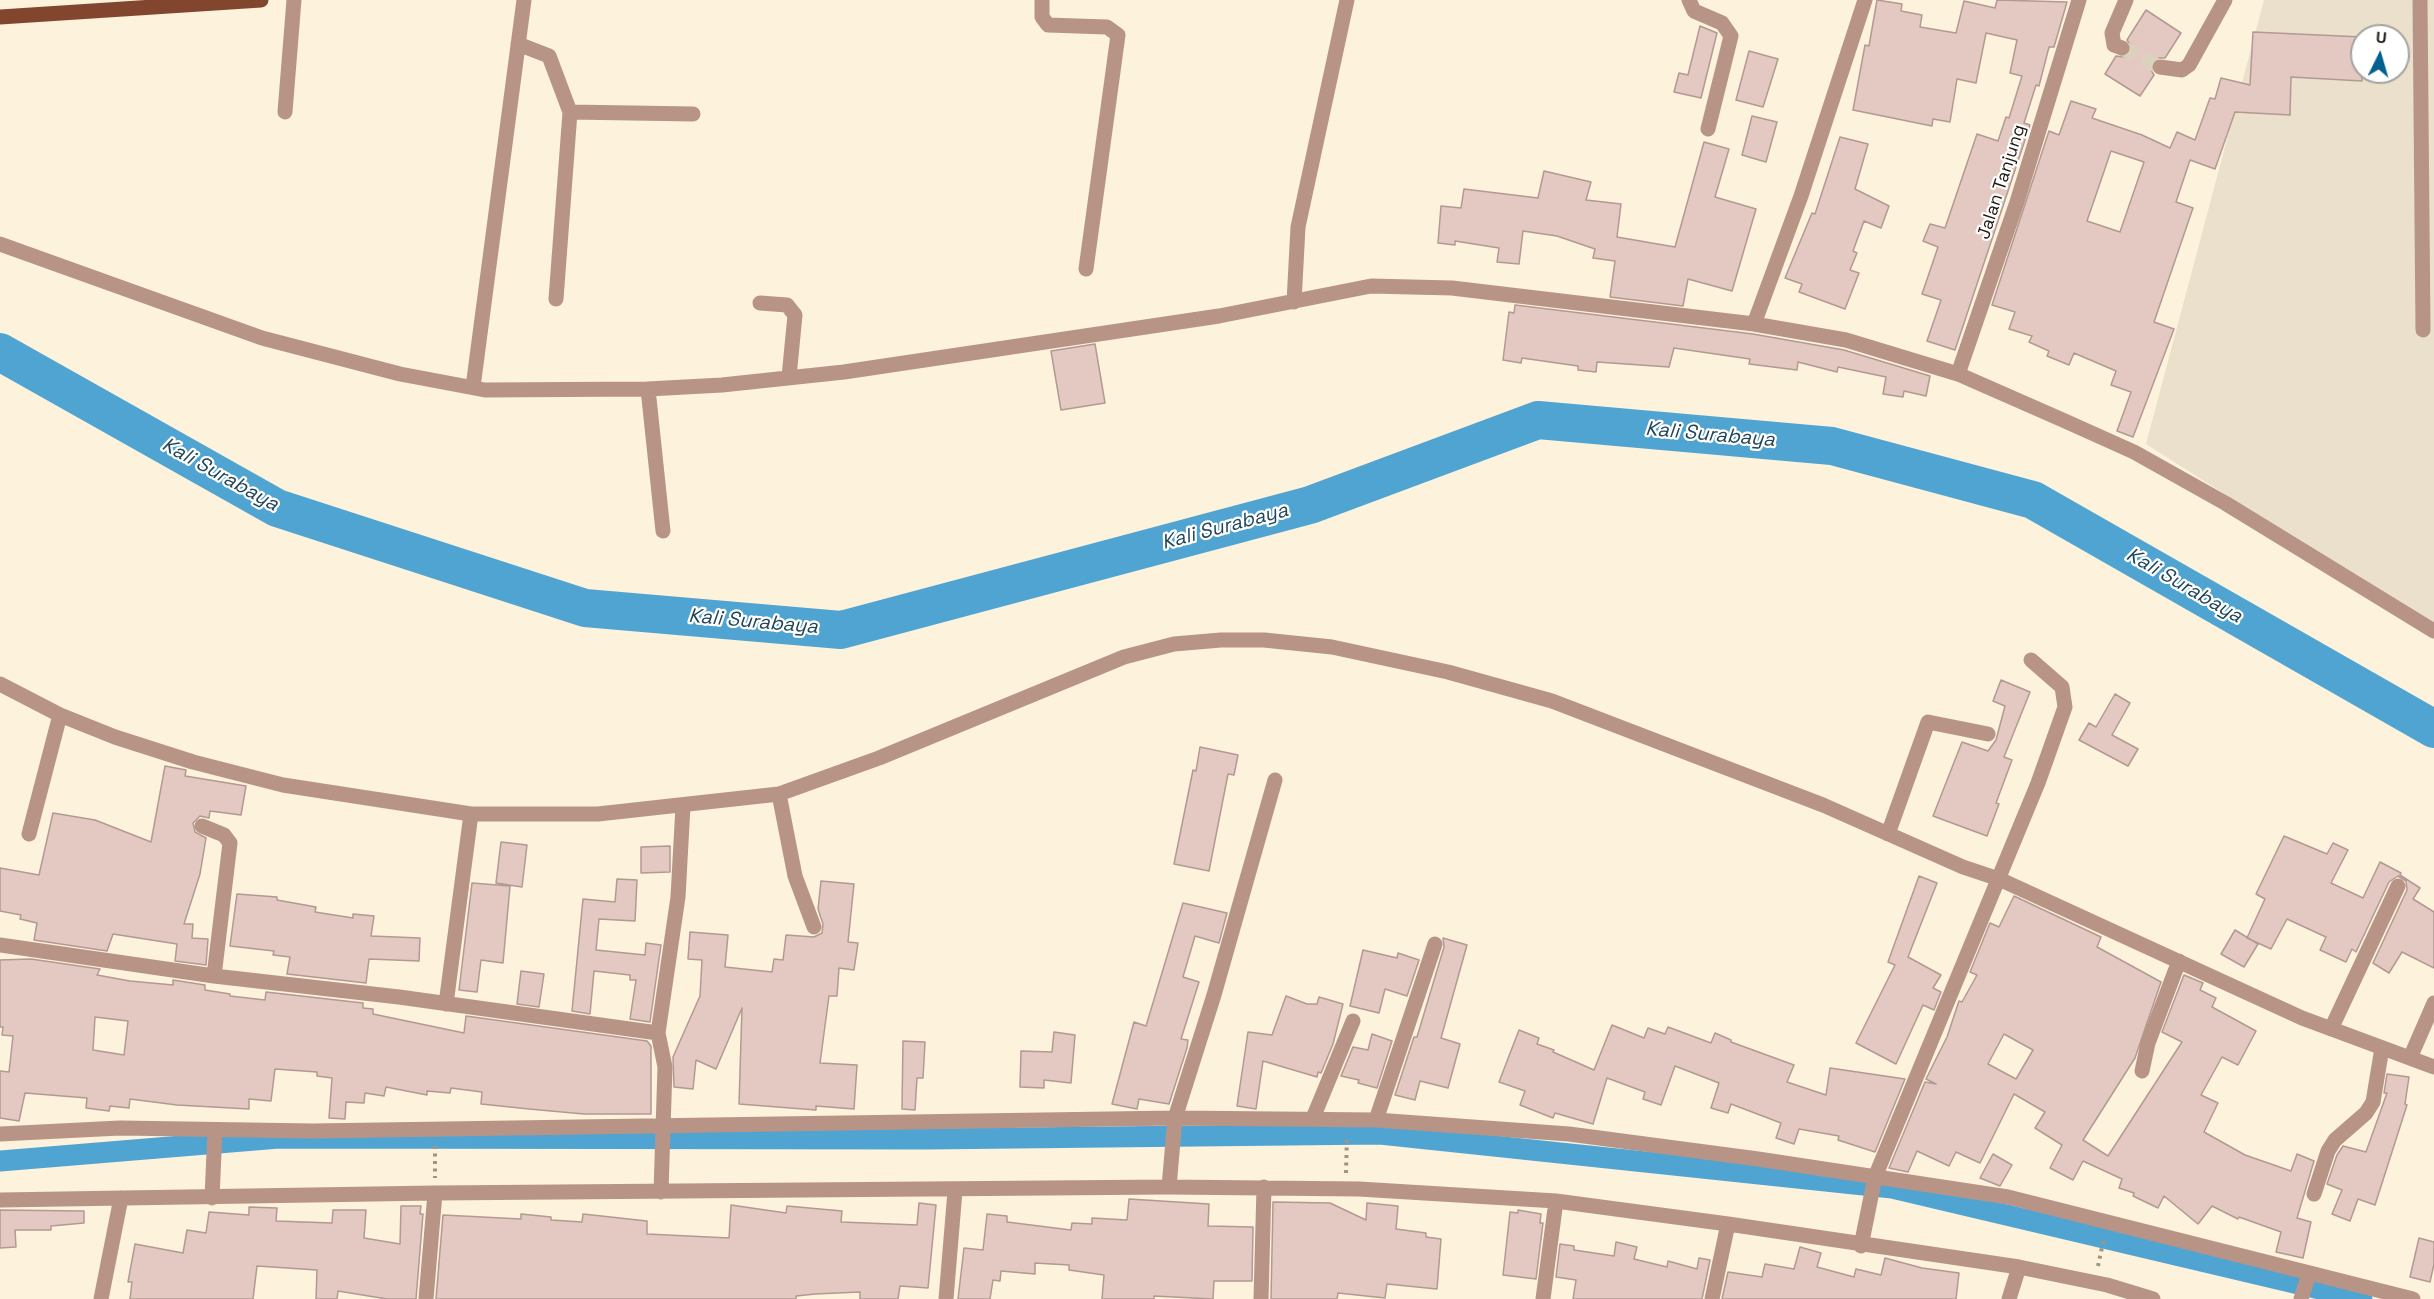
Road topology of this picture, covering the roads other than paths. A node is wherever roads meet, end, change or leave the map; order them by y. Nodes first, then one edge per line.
1 (261, 0) edge
2 (294, 0) edge
3 (524, 0) edge
4 (1042, 0) edge
5 (1347, 0) edge
6 (1689, 0) edge
7 (1865, 0) edge
8 (2079, 0) edge
9 (2126, 0) edge
10 (2225, 0) edge
11 (2420, 0) edge
12 (134, 4) edge
13 (0, 17) edge
14 (2427, 43) edge
15 (518, 44) junction
16 (2122, 48) dead end
17 (2160, 66) tunnel mouth
18 (285, 112) dead end
19 (570, 112) junction
20 (693, 114) dead end
21 (1708, 129) dead end
22 (0, 244) edge
23 (1086, 269) dead end
24 (556, 299) dead end
25 (1294, 302) junction
26 (760, 303) dead end
27 (1754, 324) junction
28 (2423, 330) dead end
29 (1958, 374) junction
30 (789, 377) junction
31 (472, 387) junction
32 (648, 389) junction
33 (663, 531) dead end
34 (2434, 631) edge
35 (2031, 660) dead end
36 (0, 684) edge
37 (60, 715) junction
38 (1988, 734) dead end
39 (1275, 780) dead end
40 (779, 794) junction
41 (683, 806) junction
42 (471, 814) junction
43 (202, 826) dead end
44 (29, 834) dead end
45 (1888, 834) junction
46 (1999, 879) junction
47 (2398, 886) dead end
48 (814, 927) dead end
49 (1435, 944) dead end
50 (0, 945) edge
51 (2179, 961) junction
52 (214, 976) junction
53 (2434, 1003) edge
54 (446, 1004) junction
55 (1353, 1021) dead end
56 (2331, 1029) junction
57 (658, 1032) junction
58 (2382, 1048) junction
59 (2410, 1058) junction
60 (2434, 1067) edge
61 (2142, 1071) dead end
62 (1313, 1118) junction
63 (1376, 1120) junction
64 (1174, 1122) junction
65 (664, 1128) junction
66 (0, 1134) edge
67 (214, 1134) junction
68 (1874, 1180) junction
69 (1170, 1181) junction
70 (435, 1187) junction
71 (1264, 1187) junction
72 (956, 1191) junction
73 (661, 1192) junction
74 (2314, 1194) dead end
75 (121, 1198) junction
76 (212, 1198) junction
77 (0, 1200) edge
78 (1556, 1201) junction
79 (1728, 1224) junction
80 (1861, 1246) junction
81 (2019, 1267) junction
82 (2308, 1278) junction
83 (101, 1299) edge
84 (426, 1299) edge
85 (946, 1299) edge
86 (1261, 1299) edge
87 (1544, 1299) edge
88 (1712, 1299) edge
89 (2009, 1299) edge
90 (2152, 1299) edge
91 (2301, 1299) edge
92 (2413, 1299) edge

1 - 12 main road
2 - 18 street
3 - 15 street
4 - 23 street
5 - 25 street
6 - 21 street
7 - 27 street
8 - 29 street, Jalan Tanjung
9 - 16 street
10 - 17 street
11 - 14 street
12 - 13 main road
14 - 28 street
15 - 19 street
15 - 31 street
19 - 20 street
19 - 24 street
22 - 31 street
25 - 27 street
25 - 30 street
26 - 30 street
27 - 29 street
29 - 34 street
30 - 32 street
31 - 32 street
32 - 33 street
35 - 46 street
36 - 37 street
37 - 42 street
37 - 44 street
38 - 45 street
39 - 64 street
40 - 41 street
40 - 45 street
40 - 48 street
41 - 42 street
41 - 57 street
42 - 54 street
43 - 52 street
45 - 46 street
46 - 51 street
46 - 68 street
47 - 56 street
49 - 63 street
50 - 52 street
51 - 56 street
51 - 61 street
52 - 54 street
53 - 59 street
54 - 57 street
55 - 62 street
56 - 58 street
57 - 65 street
58 - 59 street
58 - 74 street
59 - 60 street
62 - 63 street
62 - 64 street
63 - 68 street
64 - 65 street
64 - 69 street
65 - 67 street
65 - 73 street
66 - 67 street
67 - 76 street
68 - 80 street
68 - 82 street
69 - 71 street
69 - 72 street
70 - 73 street
70 - 76 street
70 - 84 street
71 - 78 street
71 - 86 street
72 - 73 street
72 - 85 street
75 - 76 street
75 - 77 street
75 - 83 street
78 - 79 street
78 - 87 street
79 - 80 street
79 - 88 street
80 - 81 street
81 - 89 street
81 - 90 street
82 - 91 street
82 - 92 street

